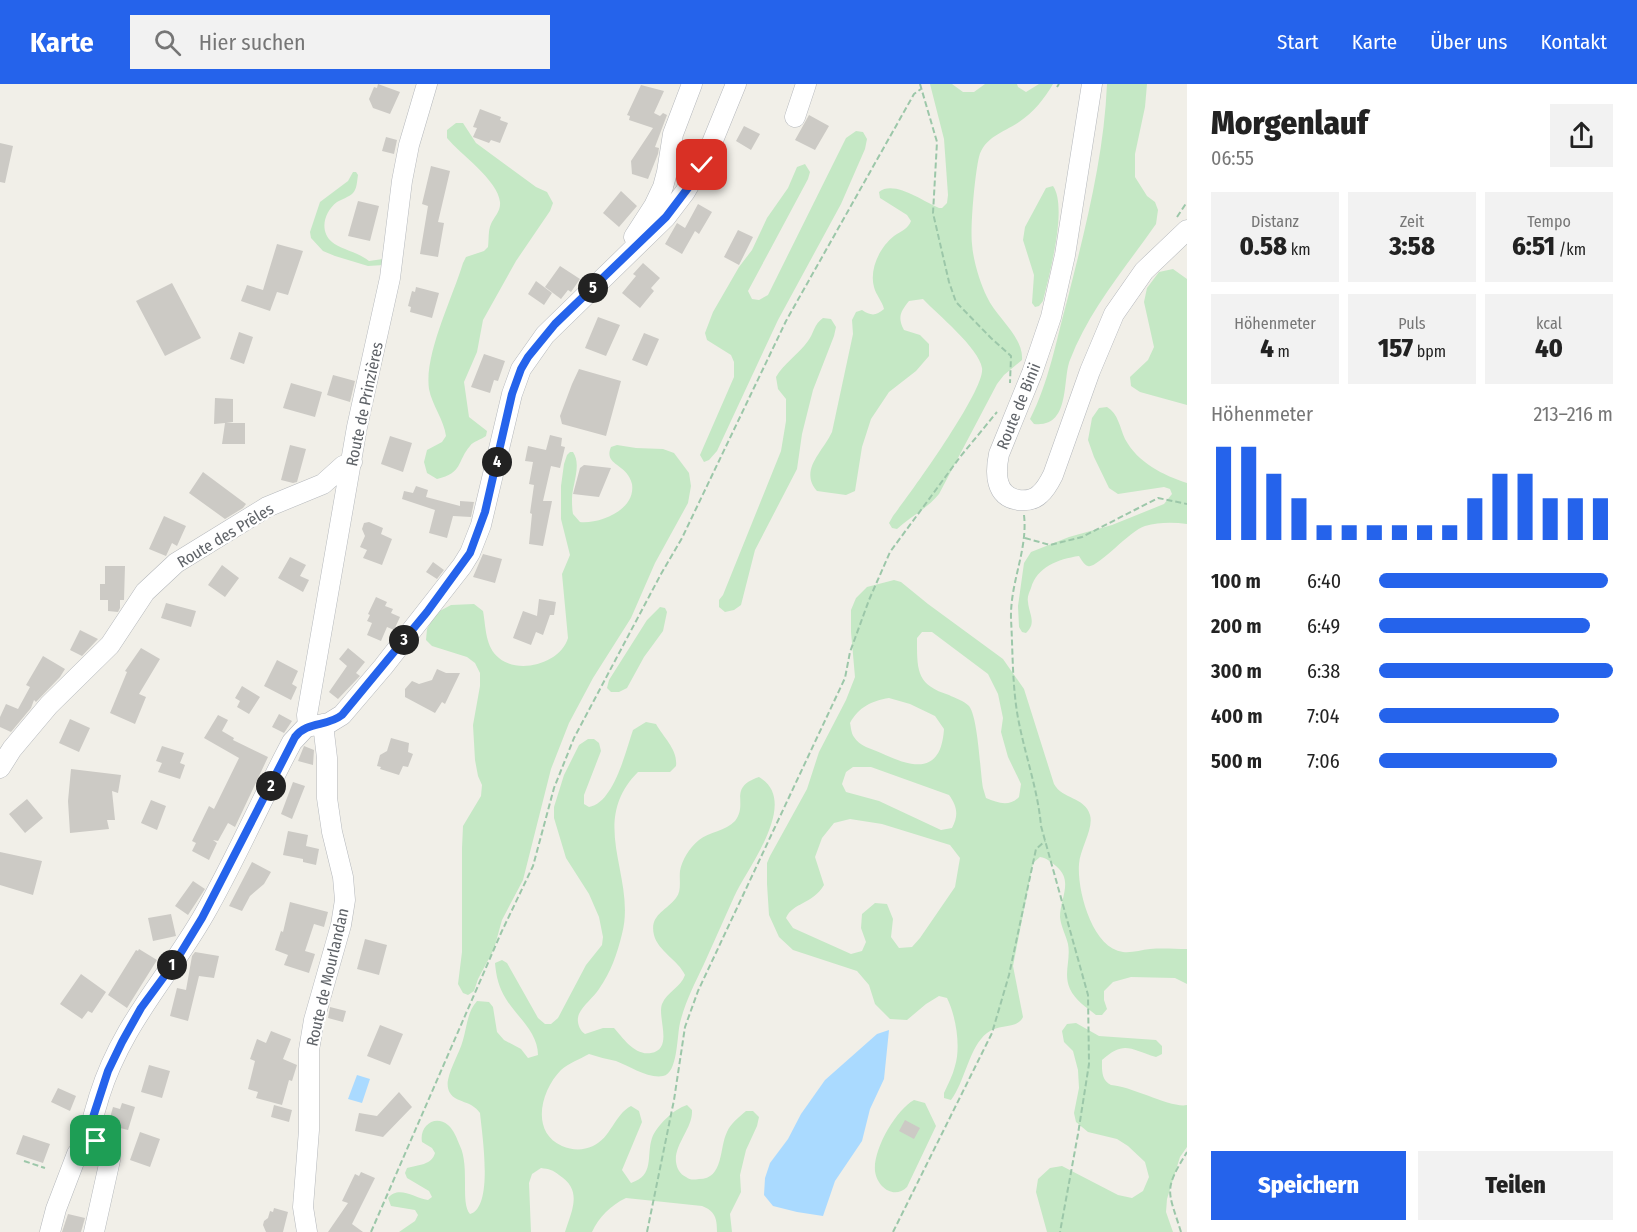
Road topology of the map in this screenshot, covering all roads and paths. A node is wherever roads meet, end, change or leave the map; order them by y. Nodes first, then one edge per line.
1 (427, 84) edge
2 (692, 84) edge
3 (736, 84) edge
4 (806, 84) edge
5 (920, 84) edge
6 (1092, 84) edge
7 (921, 89) junction
8 (795, 117) dead end
9 (1187, 230) edge
10 (631, 250) junction
11 (1029, 381) junction
12 (1001, 407) dead end
13 (352, 462) junction
14 (1023, 501) junction
15 (1187, 504) edge
16 (1024, 538) junction
17 (315, 725) junction
18 (0, 768) edge
19 (1045, 841) junction
20 (89, 1141) junction
21 (1187, 1152) edge
22 (24, 1161) dead end
23 (45, 1167) dead end
24 (50, 1232) edge
25 (94, 1232) edge
26 (307, 1232) edge
27 (370, 1232) edge
28 (647, 1232) edge
29 (893, 1232) edge
30 (1060, 1232) edge
31 (1181, 1232) edge

1 - 13 street, Route de Prinzières
2 - 10 street
3 - 10 street
4 - 8 street
5 - 7 path
6 - 11 street, Route de Binii
7 - 11 path
7 - 27 path
9 - 14 street
10 - 17 street
11 - 14 street, Route de Binii
12 - 28 path
13 - 17 street, Route de Prinzières
13 - 18 street, Route des Prêles
14 - 16 path
15 - 16 path
16 - 19 path
17 - 20 street
17 - 26 street, Route de Mourlandan
19 - 29 path
19 - 30 path
20 - 24 street
20 - 25 street
21 - 31 path
22 - 23 path

